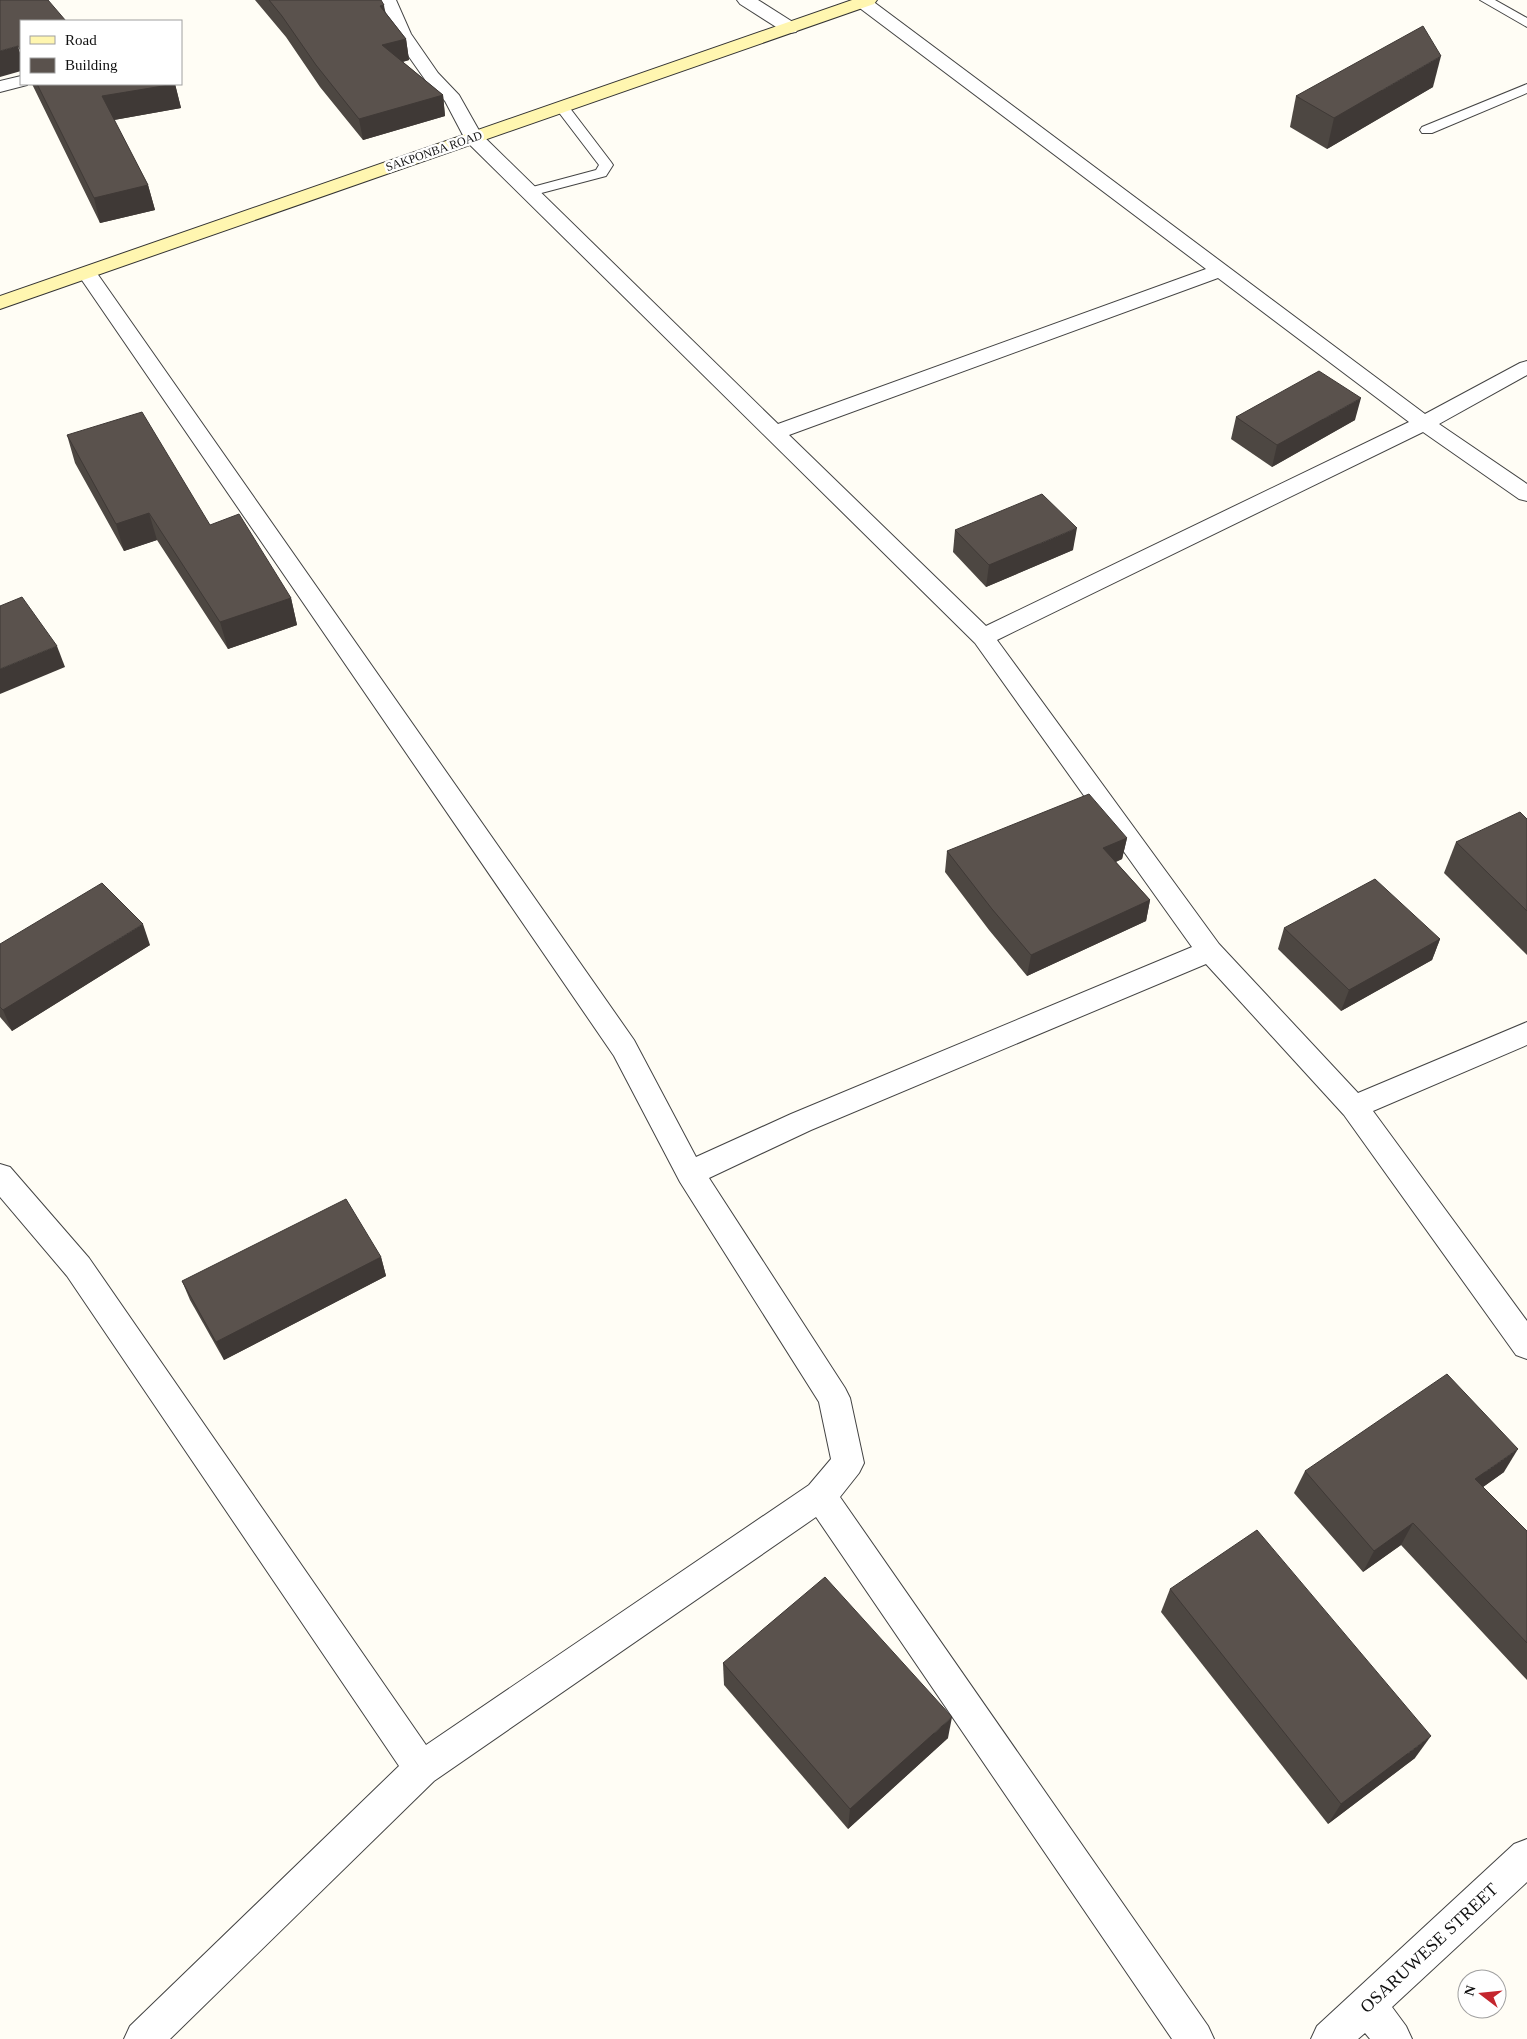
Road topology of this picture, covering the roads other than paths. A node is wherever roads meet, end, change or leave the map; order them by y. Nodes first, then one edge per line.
1 (387, 0) edge
2 (746, 0) edge
3 (1486, 0) edge
4 (866, 1) edge
5 (1527, 23) edge
6 (790, 28) junction
7 (20, 81) edge
8 (0, 87) edge
9 (1527, 88) edge
10 (561, 106) junction
11 (1427, 130) dead end
12 (473, 137) junction
13 (530, 192) junction
14 (1220, 271) junction
15 (87, 273) junction
16 (0, 303) edge
17 (1527, 367) edge
18 (1424, 423) junction
19 (774, 433) junction
20 (1527, 494) edge
21 (983, 637) junction
22 (1210, 951) junction
23 (1527, 1032) edge
24 (1354, 1107) junction
25 (690, 1173) junction
26 (0, 1176) edge
27 (1527, 1345) edge
28 (820, 1496) junction
29 (422, 1768) junction
30 (1527, 1857) edge
31 (1368, 2006) junction
32 (143, 2039) edge
33 (1195, 2039) edge
34 (1330, 2039) edge
35 (1392, 2039) edge

1 - 12 street
2 - 6 street
3 - 5 lane
4 - 6 main road, SAKPONBA ROAD
4 - 14 street
6 - 10 main road, SAKPONBA ROAD
7 - 8 street
9 - 11 lane
10 - 12 main road, SAKPONBA ROAD
10 - 13 lane
12 - 13 street
12 - 15 main road, SAKPONBA ROAD
13 - 19 street
14 - 18 street
14 - 19 street
15 - 16 main road, SAKPONBA ROAD
15 - 25 street
17 - 18 street
18 - 20 street
18 - 21 street
19 - 21 street
21 - 22 street
22 - 24 street
22 - 25 street
23 - 24 street
24 - 27 street
25 - 28 street
26 - 29 street
28 - 29 street
28 - 33 street
29 - 32 street
30 - 31 street, OSARUWESE STREET
31 - 34 street, OSARUWESE STREET
31 - 35 street

